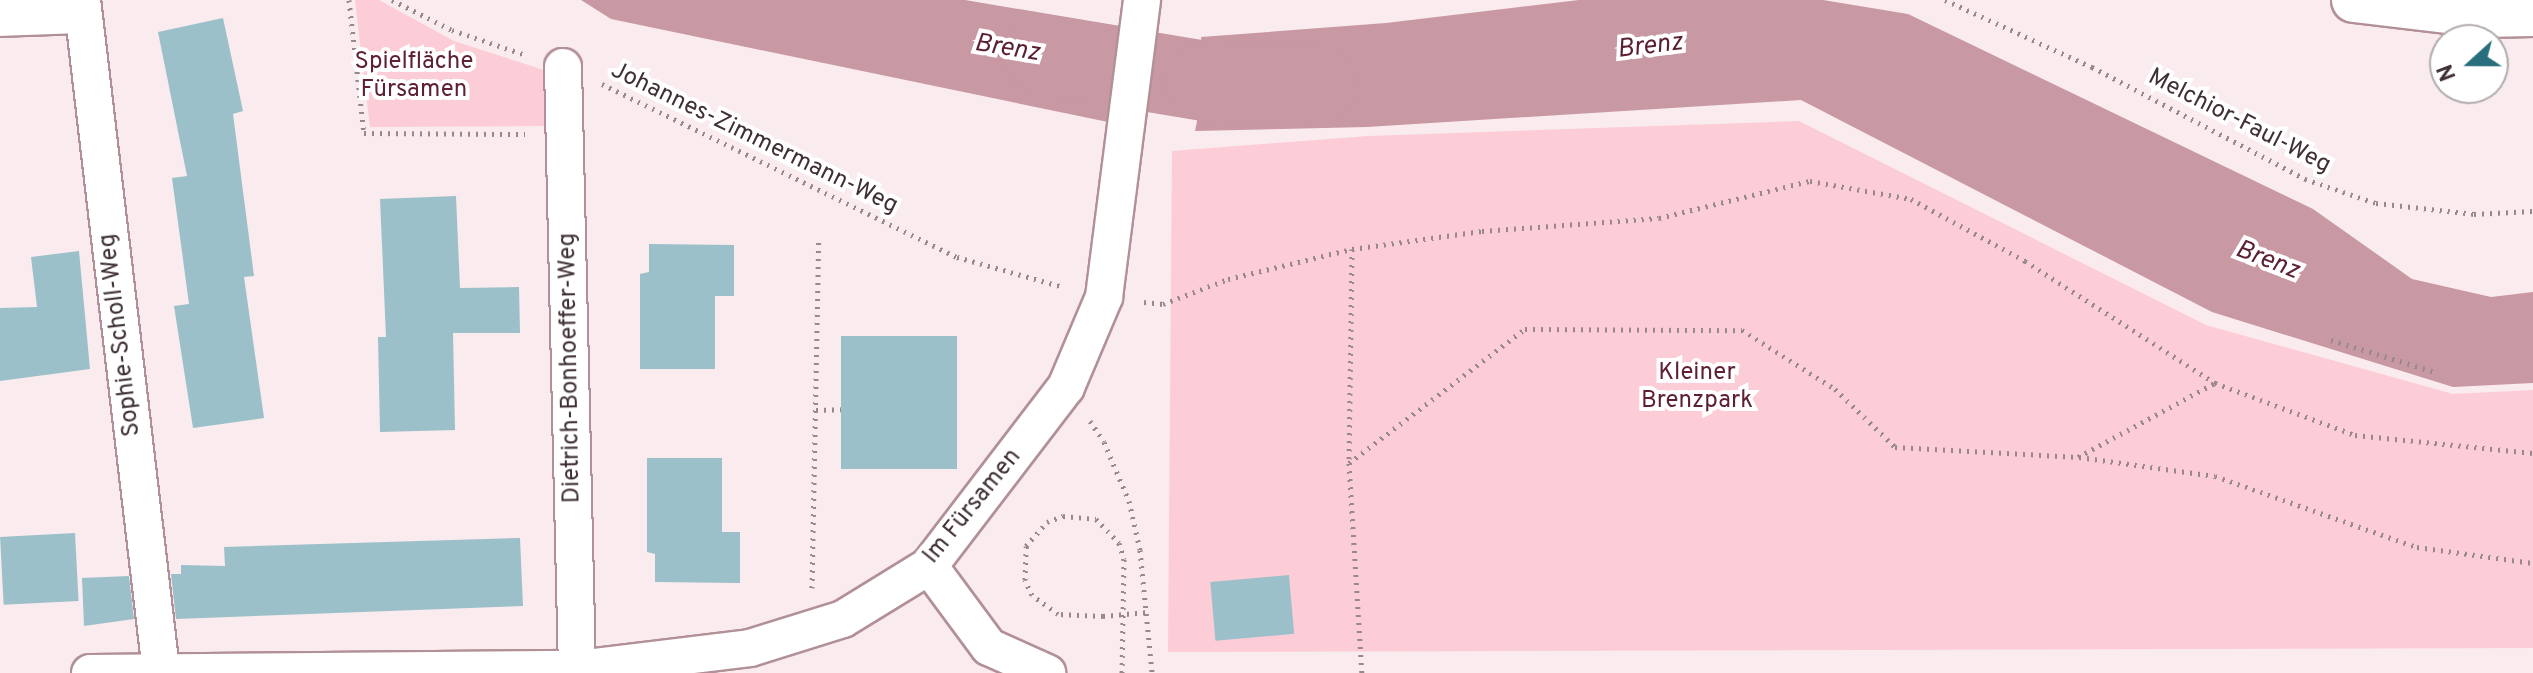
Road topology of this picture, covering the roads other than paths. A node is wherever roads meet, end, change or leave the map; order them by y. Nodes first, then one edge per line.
1 (1142, 0) edge
2 (2354, 0) edge
3 (2450, 0) edge
4 (83, 7) edge
5 (2408, 9) junction
6 (2533, 14) edge
7 (0, 18) edge
8 (563, 67) road end
9 (929, 566) junction
10 (577, 669) junction
11 (161, 670) junction
12 (90, 673) edge
13 (1047, 673) edge

1 - 9 street, Im Fürsamen
2 - 5 street
3 - 5 street
4 - 7 street
4 - 11 street, Sophie-Scholl-Weg
5 - 6 street
8 - 10 street, Dietrich-Bonhoeffer-Weg
9 - 10 street, Im Fürsamen
9 - 13 street
10 - 11 street, Im Fürsamen
11 - 12 street, Im Fürsamen

